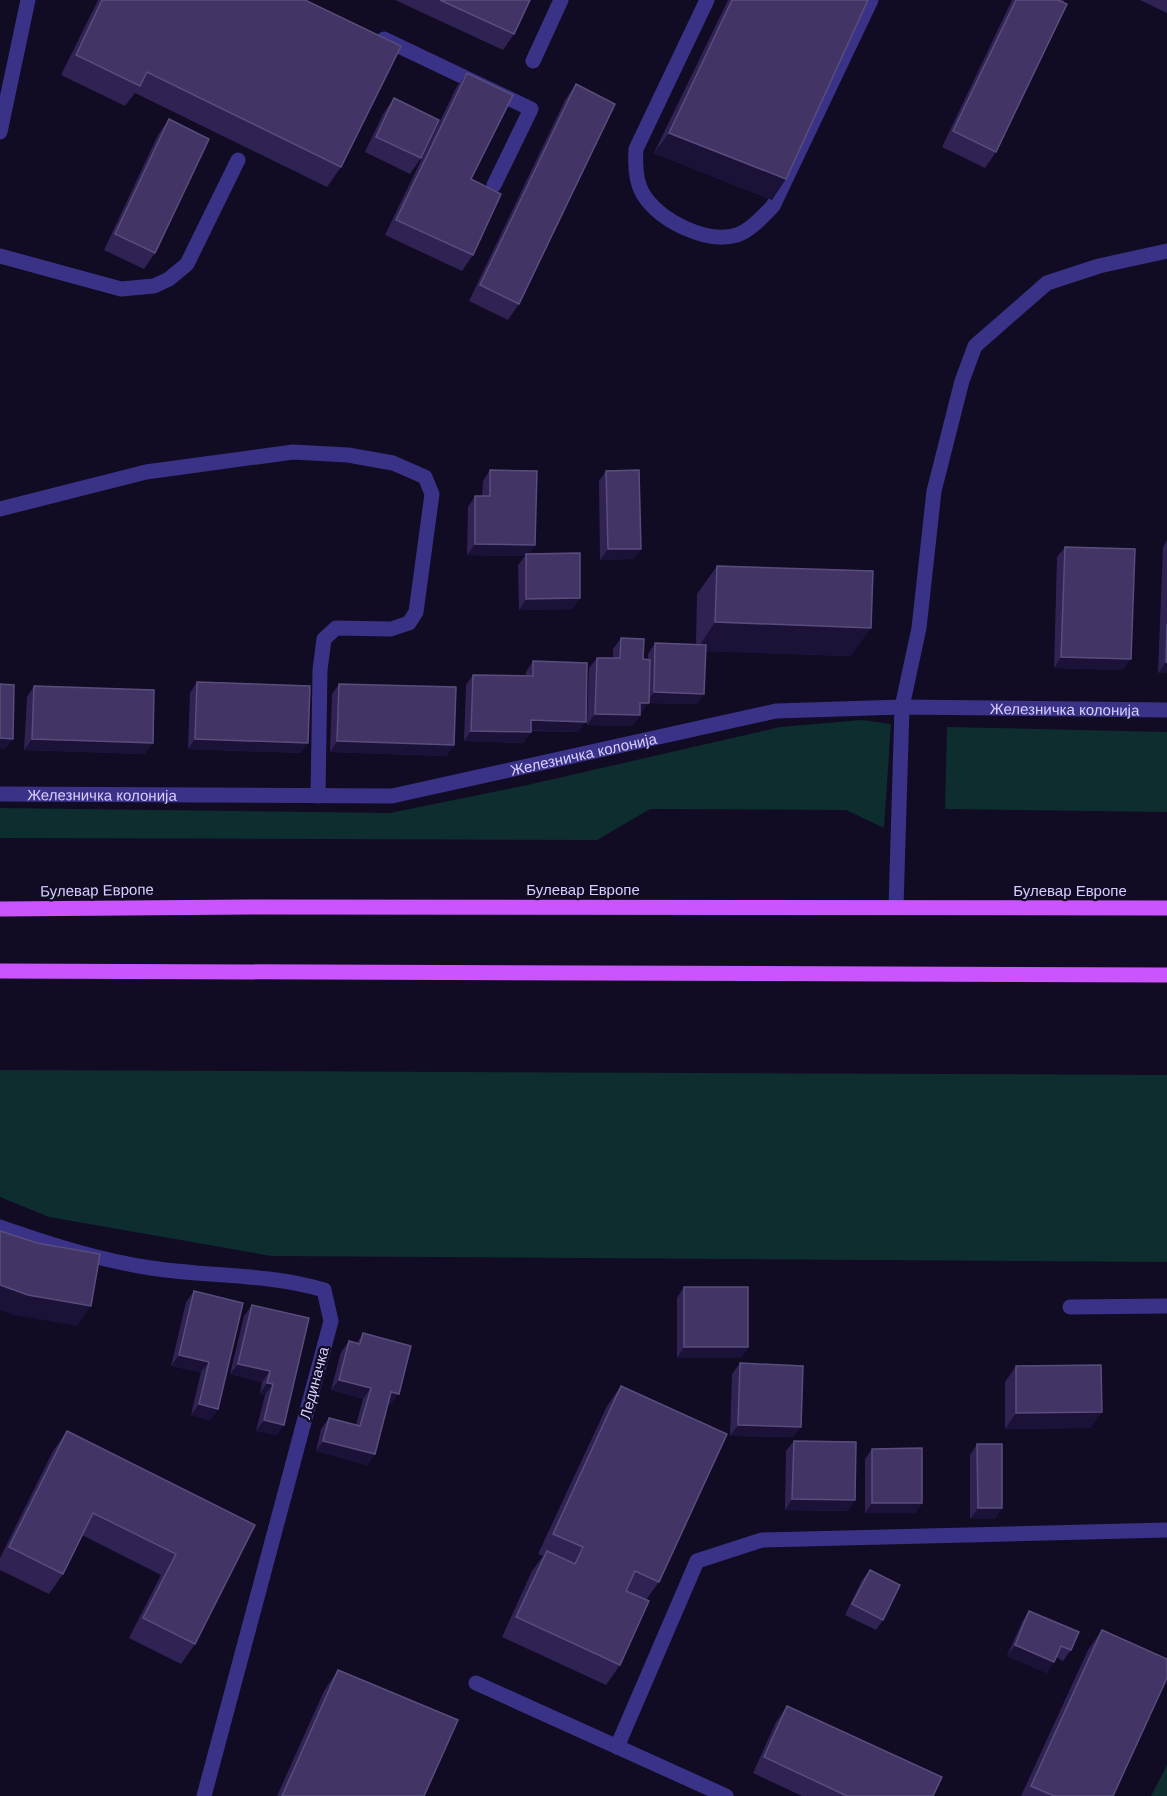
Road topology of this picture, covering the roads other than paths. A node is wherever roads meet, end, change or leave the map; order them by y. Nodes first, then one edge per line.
1 (28, 0) edge
2 (561, 0) edge
3 (707, 0) edge
4 (871, 0) edge
5 (365, 30) edge
6 (533, 61) dead end
7 (0, 132) edge
8 (238, 160) dead end
9 (494, 185) dead end
10 (1167, 251) edge
11 (0, 256) edge
12 (0, 509) edge
13 (902, 707) junction
14 (1167, 710) edge
15 (0, 794) edge
16 (318, 796) junction
17 (896, 907) junction
18 (1167, 908) edge
19 (0, 909) edge
20 (0, 971) edge
21 (1167, 975) edge
22 (0, 1227) edge
23 (1167, 1306) edge
24 (1070, 1307) dead end
25 (1167, 1530) edge
26 (476, 1683) dead end
27 (617, 1747) junction
28 (204, 1796) edge
29 (726, 1796) edge

1 - 7 street
2 - 6 street
3 - 4 street
5 - 9 street
8 - 11 street
10 - 13 street
12 - 16 street
13 - 14 street, Железничка колонија
13 - 16 street, Железничка колонија
13 - 17 street
15 - 16 street, Железничка колонија
17 - 18 main road, Булевар Европе
17 - 19 main road, Булевар Европе
20 - 21 main road
22 - 28 street, Лединачка
23 - 24 street
25 - 27 street
26 - 27 street
27 - 29 street

